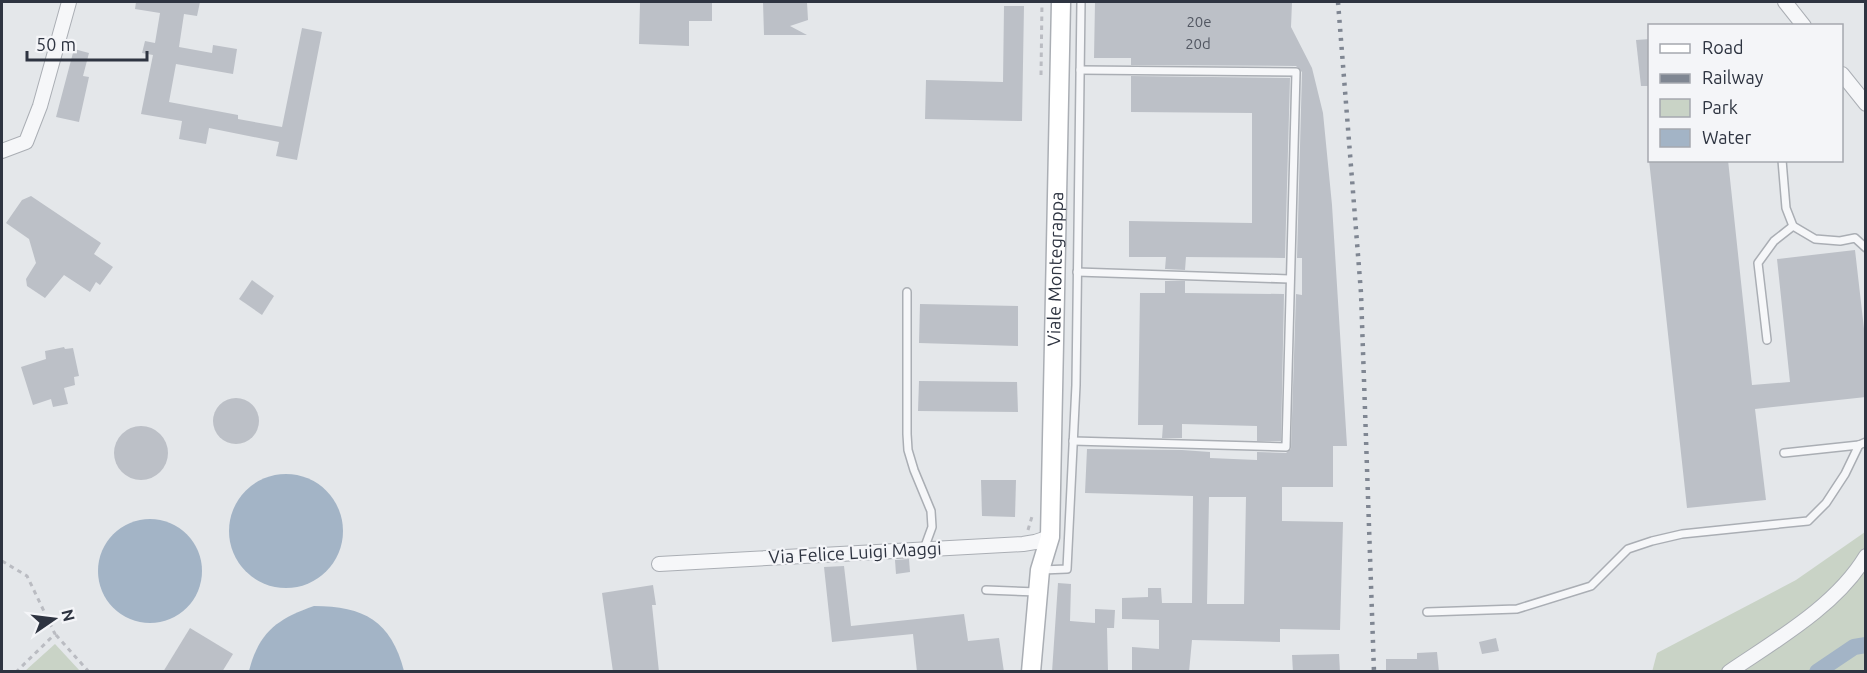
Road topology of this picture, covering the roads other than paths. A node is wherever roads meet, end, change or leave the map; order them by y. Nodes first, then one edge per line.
1 (69, 2) edge
2 (1061, 2) edge
3 (1081, 2) edge
4 (1785, 2) edge
5 (1802, 24) edge
6 (1080, 70) junction
7 (1843, 75) edge
8 (1866, 104) edge
9 (2, 151) edge
10 (1782, 162) edge
11 (1793, 226) junction
12 (1866, 248) edge
13 (1077, 272) junction
14 (1289, 279) junction
15 (907, 292) dead end
16 (1767, 340) dead end
17 (1073, 441) junction
18 (1862, 443) edge
19 (1784, 453) dead end
20 (1050, 537) junction
21 (924, 549) junction
22 (1866, 556) edge
23 (659, 564) dead end
24 (1040, 570) junction
25 (986, 590) dead end
26 (1038, 592) junction
27 (1427, 612) dead end
28 (1031, 672) edge
29 (1729, 672) edge

1 - 9 street
2 - 20 main road, Viale Montegrappa
3 - 6 lane
4 - 5 street
6 - 13 lane
6 - 14 lane
7 - 8 street
10 - 11 lane
11 - 12 lane
11 - 16 lane
13 - 14 lane, Viale Montegrappa
13 - 17 lane
14 - 17 lane
15 - 21 lane
17 - 24 lane
18 - 19 lane
18 - 27 lane
20 - 21 street, Via Felice Luigi Maggi
20 - 24 main road, Viale Montegrappa
21 - 23 street, Via Felice Luigi Maggi
22 - 29 street
24 - 26 main road, Viale Montegrappa
25 - 26 lane
26 - 28 main road, Viale Montegrappa

